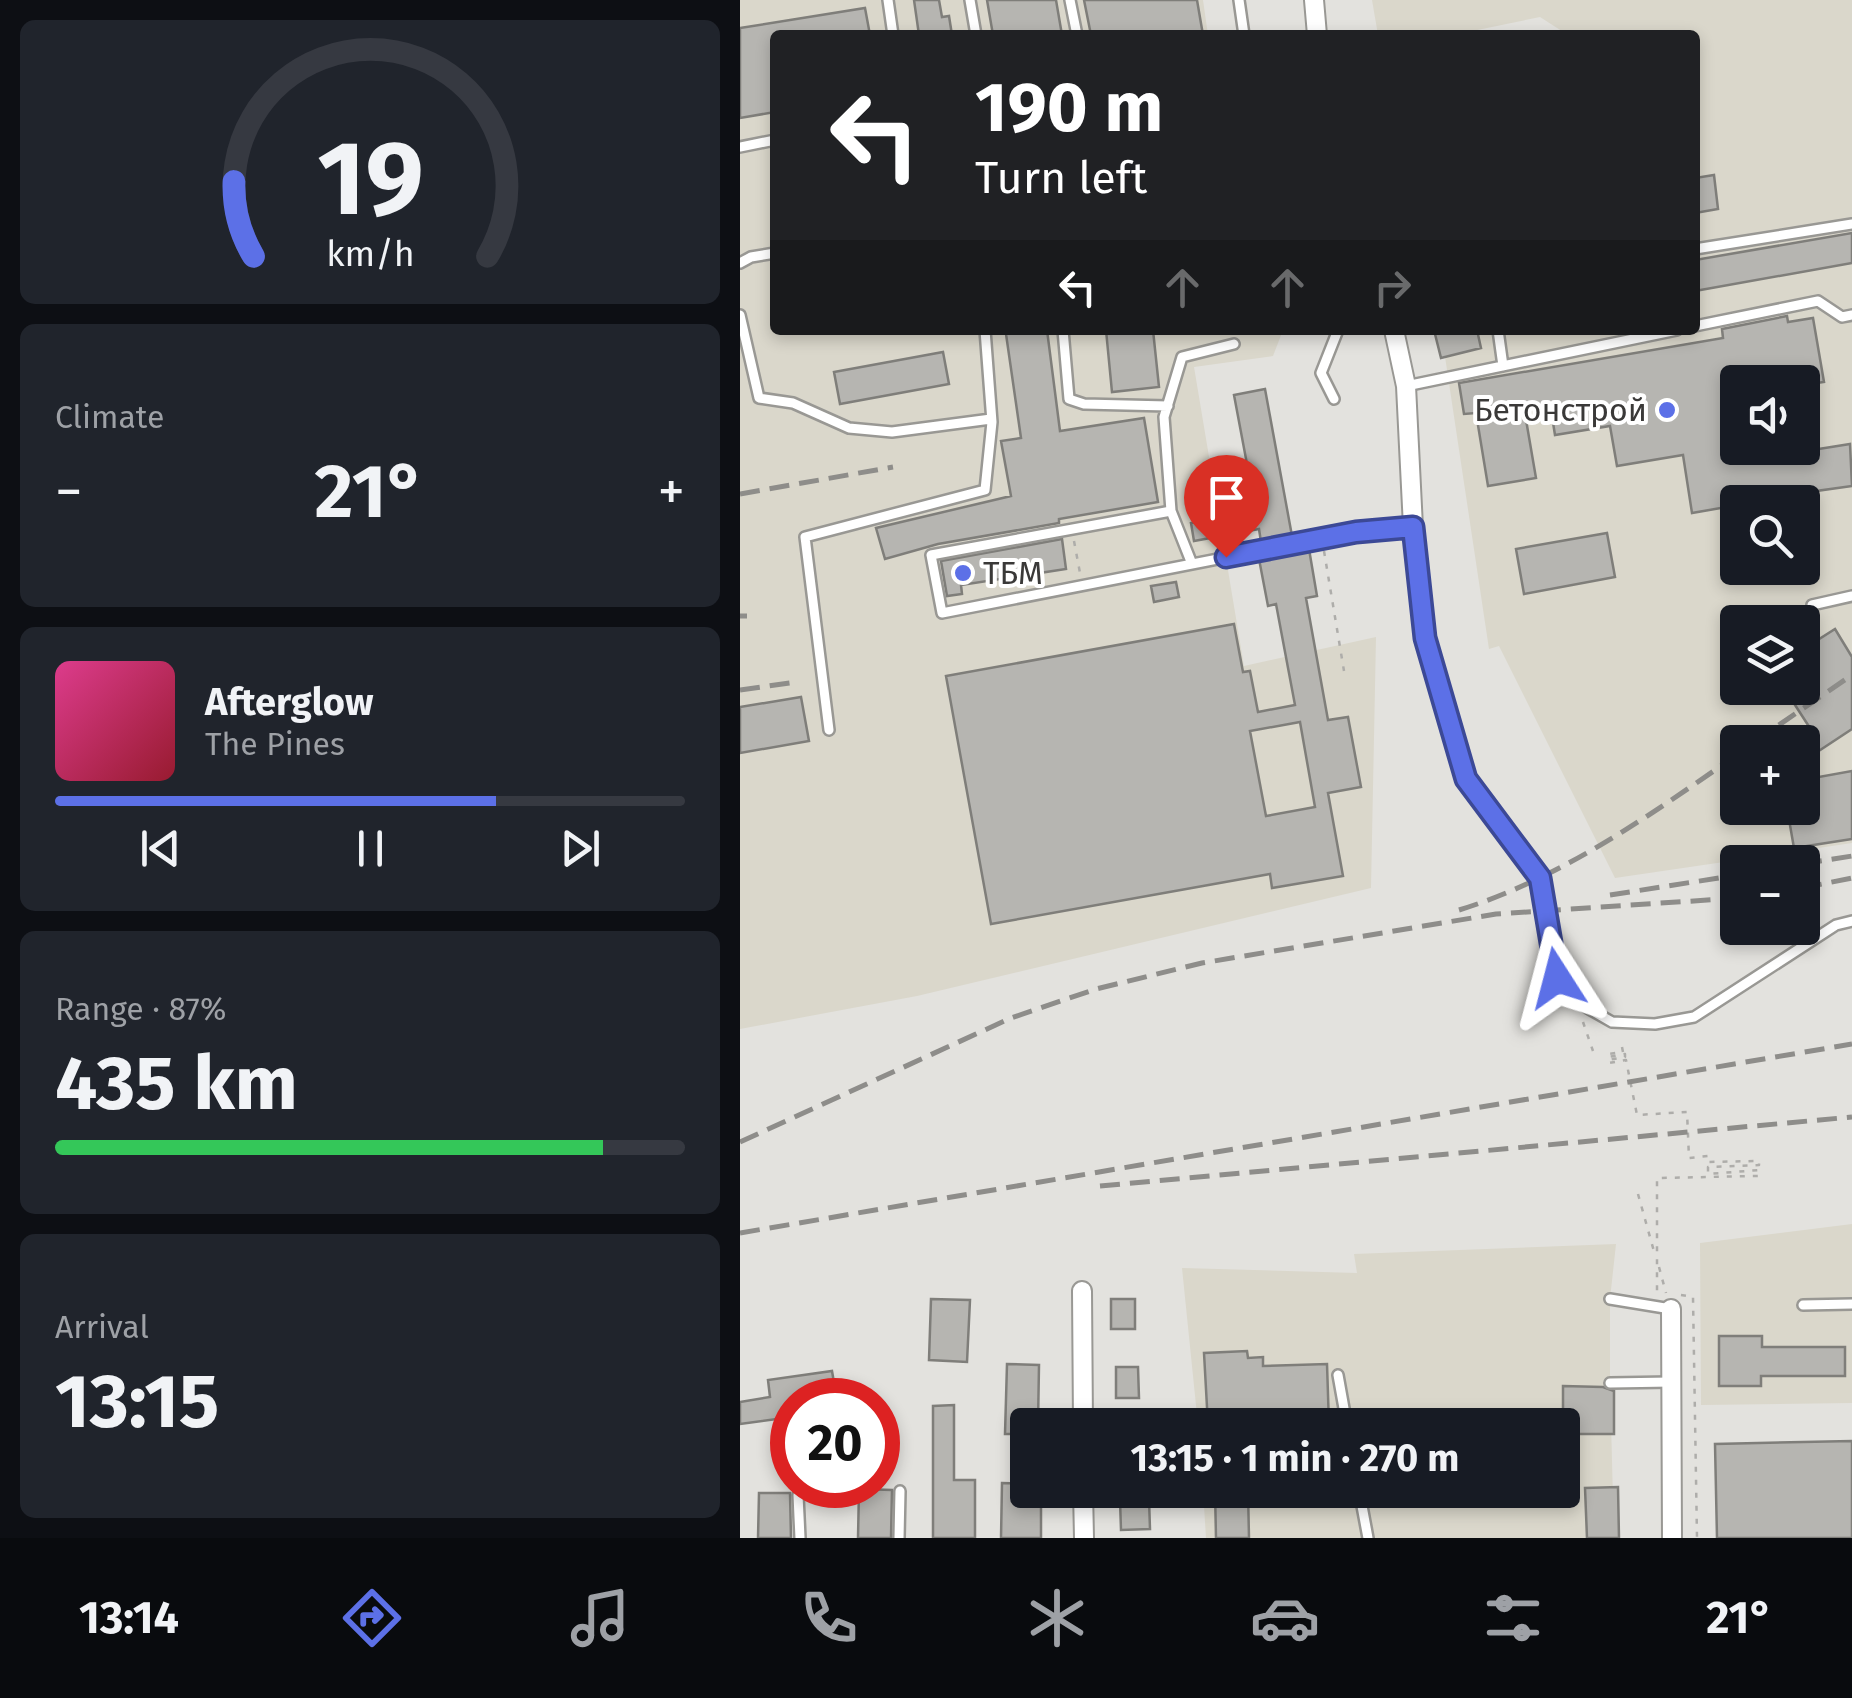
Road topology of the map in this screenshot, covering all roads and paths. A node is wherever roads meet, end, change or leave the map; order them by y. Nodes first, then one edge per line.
1 (888, 0) edge
2 (970, 0) edge
3 (1070, 0) edge
4 (1239, 0) edge
5 (1314, 0) edge
6 (892, 30) edge
7 (975, 30) edge
8 (1076, 30) edge
9 (1243, 30) edge
10 (1317, 30) edge
11 (770, 141) edge
12 (740, 147) edge
13 (1852, 224) edge
14 (1700, 248) edge
15 (770, 255) edge
16 (740, 263) edge
17 (740, 315) edge
18 (1852, 315) edge
19 (1700, 325) edge
20 (985, 335) edge
21 (1063, 335) edge
22 (1336, 335) edge
23 (1395, 335) edge
24 (1499, 335) edge
25 (1653, 335) edge
26 (1234, 344) dead end
27 (1503, 366) junction
28 (1406, 386) junction
29 (1334, 399) dead end
30 (1168, 406) junction
31 (991, 420) junction
32 (1171, 511) junction
33 (1413, 527) junction
34 (1072, 530) junction
35 (1322, 540) junction
36 (1192, 564) junction
37 (1082, 586) junction
38 (1852, 596) edge
39 (1812, 605) dead end
40 (1344, 671) dead end
41 (829, 730) dead end
42 (1540, 878) joint
43 (1852, 920) edge
44 (1577, 1002) junction
45 (1622, 1046) dead end
46 (1592, 1051) dead end
47 (1656, 1193) dead end
48 (1638, 1194) dead end
49 (1082, 1291) dead end
50 (1610, 1298) dead end
51 (1852, 1304) edge
52 (1803, 1305) dead end
53 (1670, 1310) junction
54 (1338, 1375) dead end
55 (1610, 1382) dead end
56 (1671, 1382) junction
57 (1083, 1408) edge
58 (1344, 1408) edge
59 (799, 1508) edge
60 (900, 1508) edge
61 (1083, 1508) edge
62 (1362, 1508) edge
63 (800, 1538) edge
64 (899, 1538) edge
65 (1084, 1538) edge
66 (1368, 1538) edge
67 (1672, 1538) edge

1 - 6 lane
2 - 7 lane
3 - 8 lane
4 - 9 lane
5 - 10 street
11 - 12 lane
13 - 14 lane
15 - 16 lane
17 - 31 lane
18 - 19 lane
20 - 31 lane
21 - 30 lane
22 - 29 lane
23 - 28 street
24 - 27 lane
25 - 27 lane
26 - 30 lane
27 - 28 lane
28 - 33 street
30 - 32 lane
31 - 41 lane
32 - 34 lane
32 - 36 lane
33 - 35 lane
33 - 42 street
34 - 37 path
34 - 37 lane
35 - 36 lane
35 - 40 path
36 - 37 lane
38 - 39 lane
42 - 44 lane
43 - 44 lane
44 - 46 path
45 - 47 path
48 - 53 path
49 - 57 street
50 - 53 lane
51 - 52 lane
53 - 56 street
54 - 58 lane
55 - 56 lane
56 - 67 street
59 - 63 lane
60 - 64 lane
61 - 65 street
62 - 66 lane

